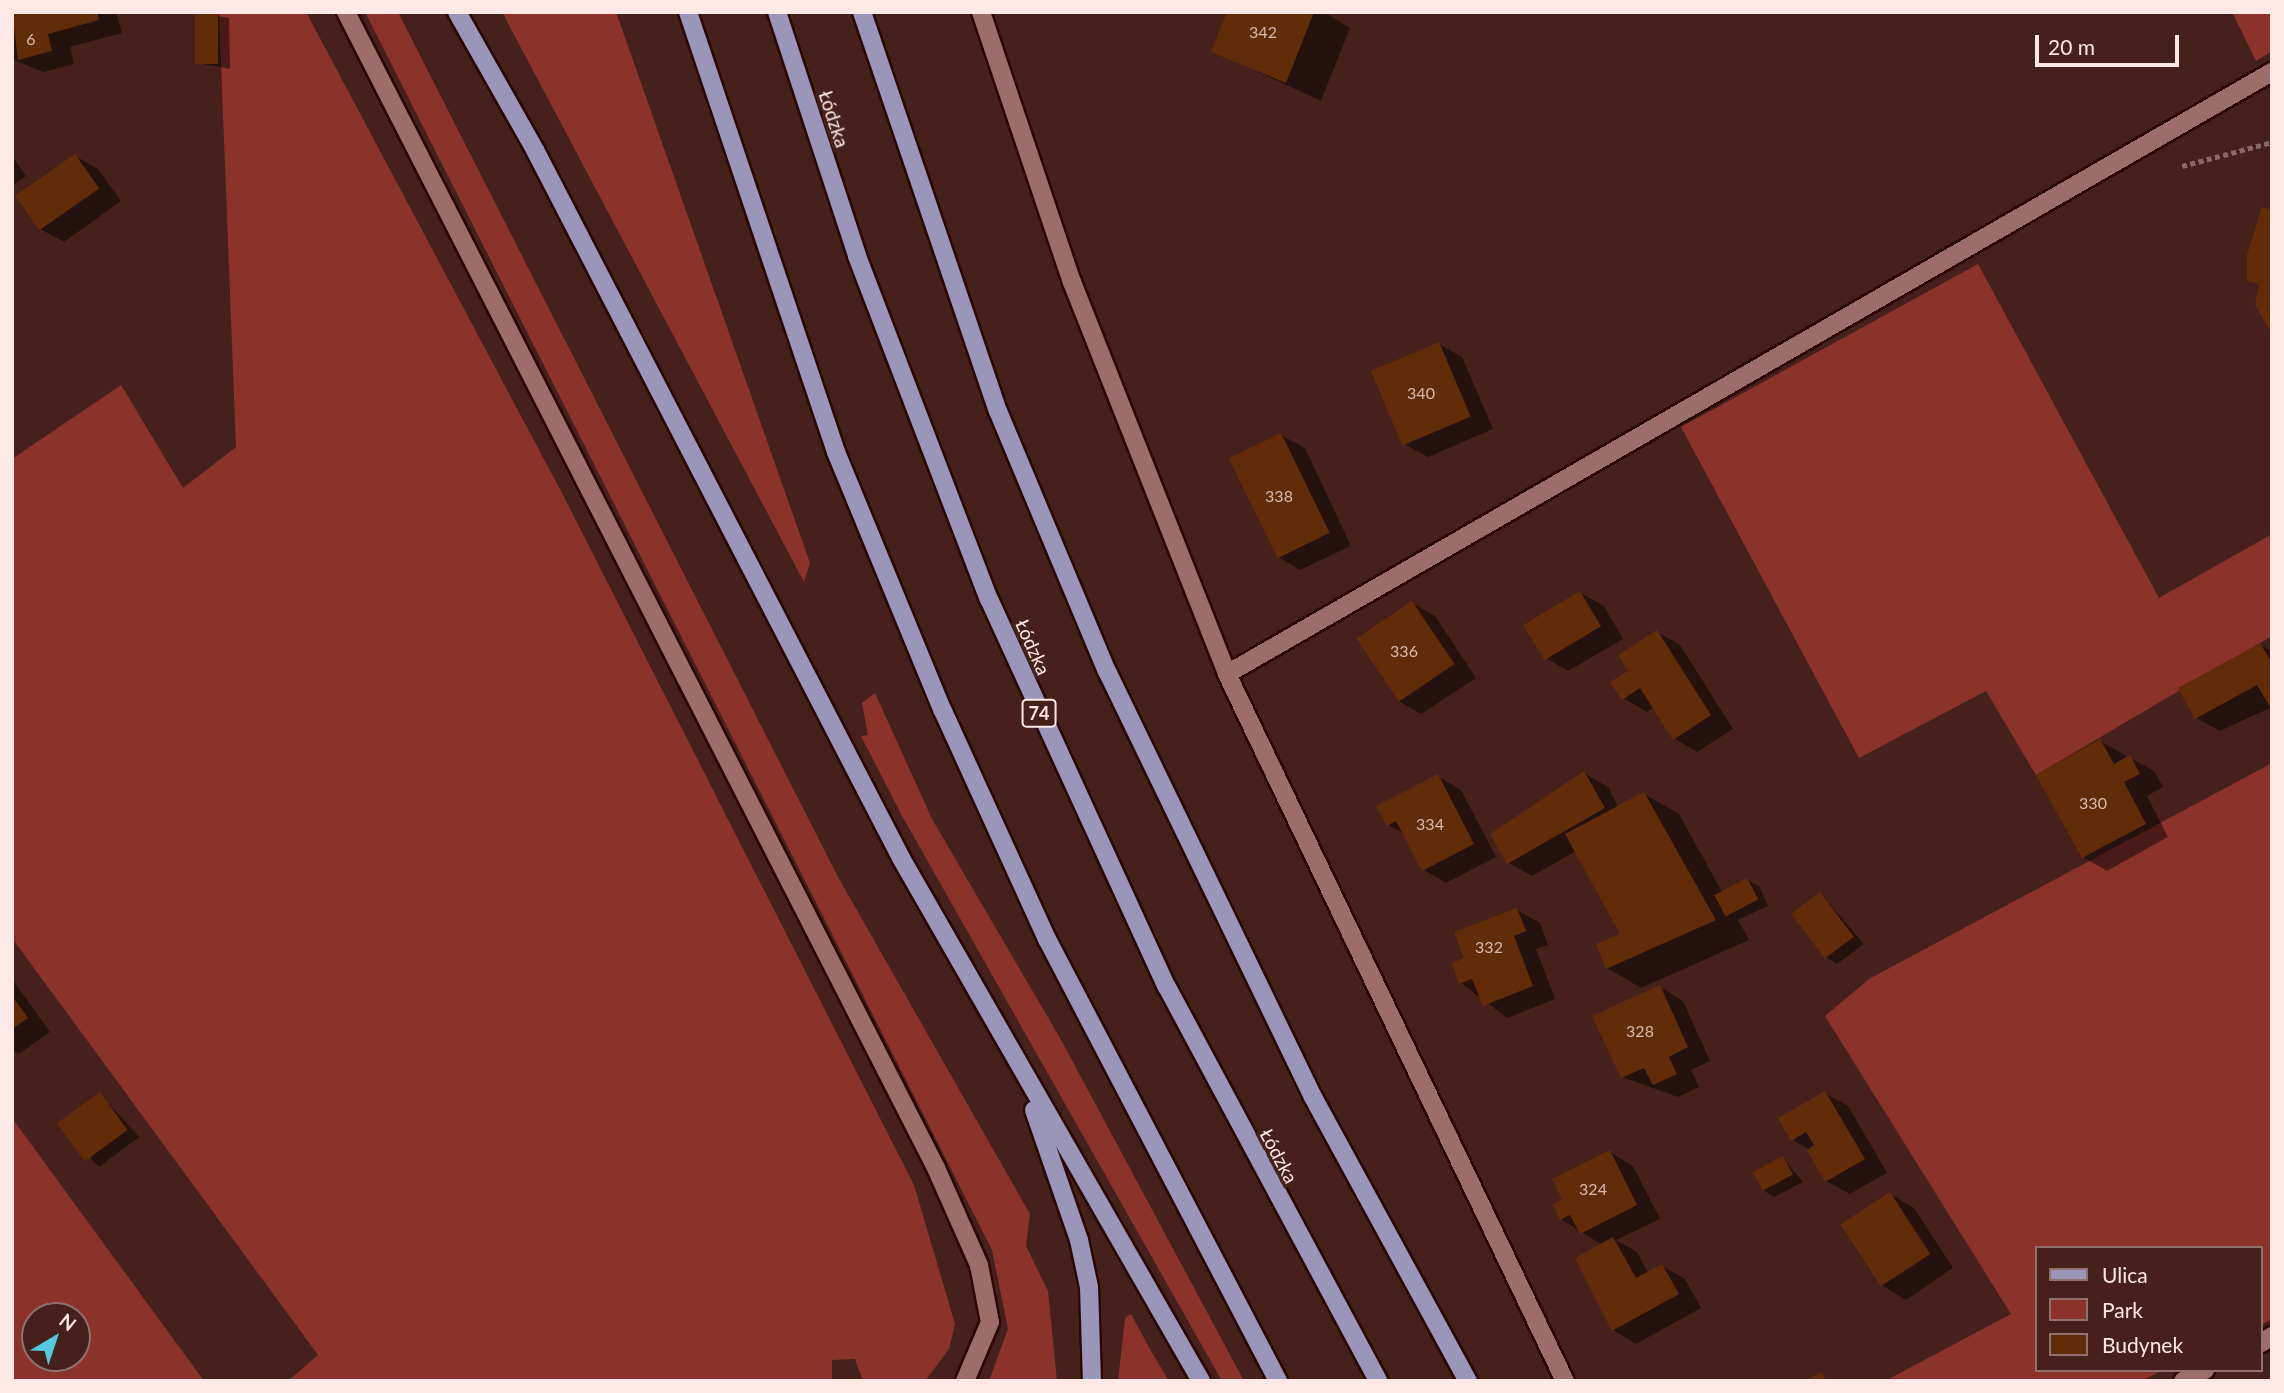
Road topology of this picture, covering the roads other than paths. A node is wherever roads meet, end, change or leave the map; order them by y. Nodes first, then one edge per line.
1 (346, 12) edge
2 (457, 12) edge
3 (688, 12) edge
4 (777, 12) edge
5 (862, 12) edge
6 (981, 12) edge
7 (2272, 72) edge
8 (1227, 674) junction
9 (1022, 1074) junction
10 (2201, 1372) edge
11 (965, 1381) edge
12 (1092, 1381) edge
13 (1201, 1381) edge
14 (1278, 1381) edge
15 (1378, 1381) edge
16 (1468, 1381) edge
17 (1565, 1381) edge
18 (2183, 1381) edge

1 - 11 lane
2 - 9 main road
3 - 14 main road
4 - 15 main road, Łódzka / 74
5 - 16 main road
6 - 8 lane
7 - 8 lane
8 - 17 lane
9 - 12 main road
9 - 13 main road
10 - 18 lane

